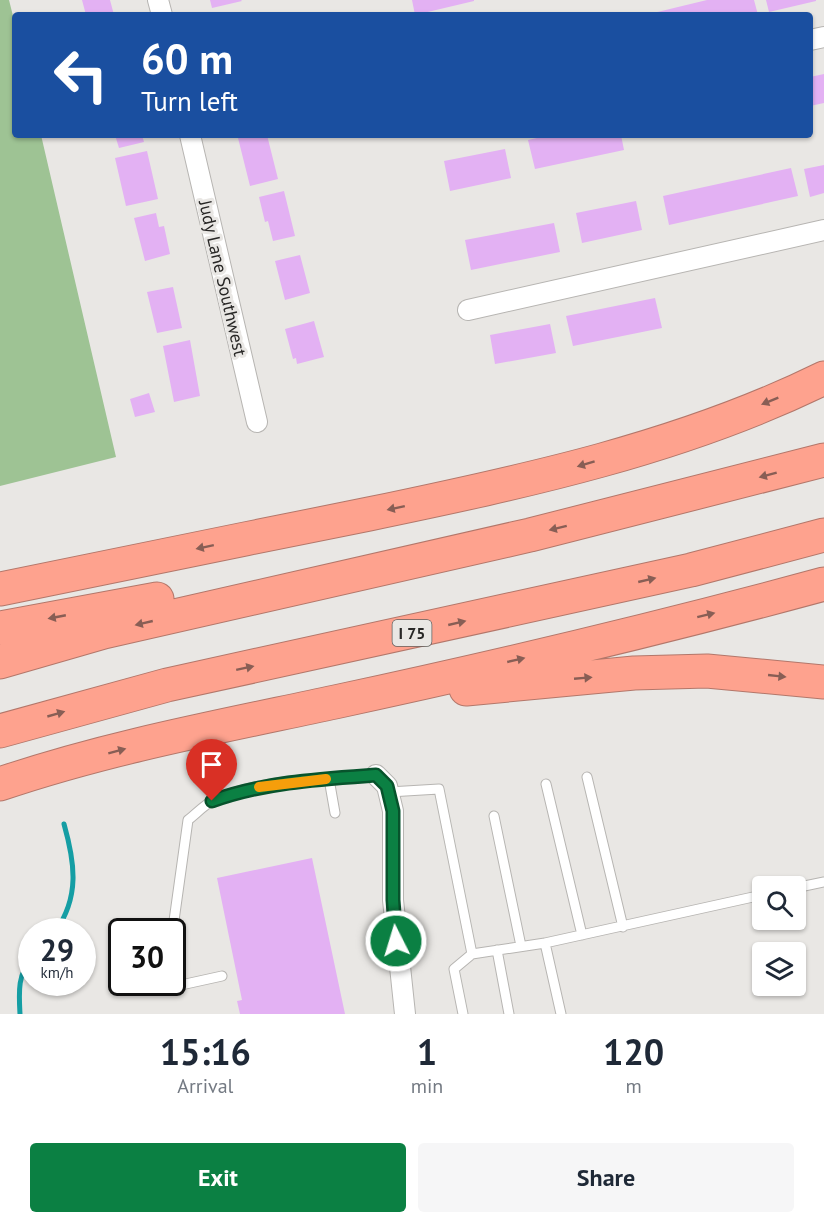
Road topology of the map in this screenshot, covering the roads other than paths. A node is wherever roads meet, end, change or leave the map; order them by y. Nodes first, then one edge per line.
1 (191, 138) edge
2 (824, 230) edge
3 (468, 310) dead end
4 (824, 378) edge
5 (257, 422) dead end
6 (824, 460) edge
7 (824, 535) edge
8 (467, 548) junction
9 (824, 584) edge
10 (0, 590) edge
11 (0, 628) edge
12 (0, 662) edge
13 (824, 682) edge
14 (336, 702) junction
15 (0, 731) edge
16 (376, 775) joint
17 (587, 777) dead end
18 (328, 779) junction
19 (0, 784) edge
20 (546, 784) dead end
21 (389, 792) junction
22 (335, 813) dead end
23 (494, 816) dead end
24 (824, 882) edge
25 (806, 886) edge
26 (752, 898) edge
27 (174, 918) edge
28 (623, 927) junction
29 (582, 935) junction
30 (545, 943) junction
31 (521, 946) junction
32 (496, 950) junction
33 (472, 954) junction
34 (222, 976) dead end
35 (186, 984) edge
36 (405, 1014) edge
37 (463, 1014) edge
38 (509, 1014) edge
39 (561, 1014) edge

1 - 5 street, Judy Lane Southwest
2 - 3 street
4 -> 10 highway
6 -> 8 highway
15 -> 7 highway, I 75
8 -> 11 highway
8 -> 12 highway
14 -> 9 highway
14 -> 13 highway
19 -> 14 highway
16 - 18 lane
16 - 21 street
17 - 28 lane
18 - 22 lane
18 - 27 lane
20 - 29 lane
21 - 33 lane
21 - 36 street
23 - 31 lane
24 - 25 lane
26 - 28 lane
28 - 29 lane
29 - 30 lane
30 - 31 lane
30 - 39 lane
31 - 32 lane
32 - 33 lane
32 - 38 lane
33 - 37 lane
34 - 35 lane

